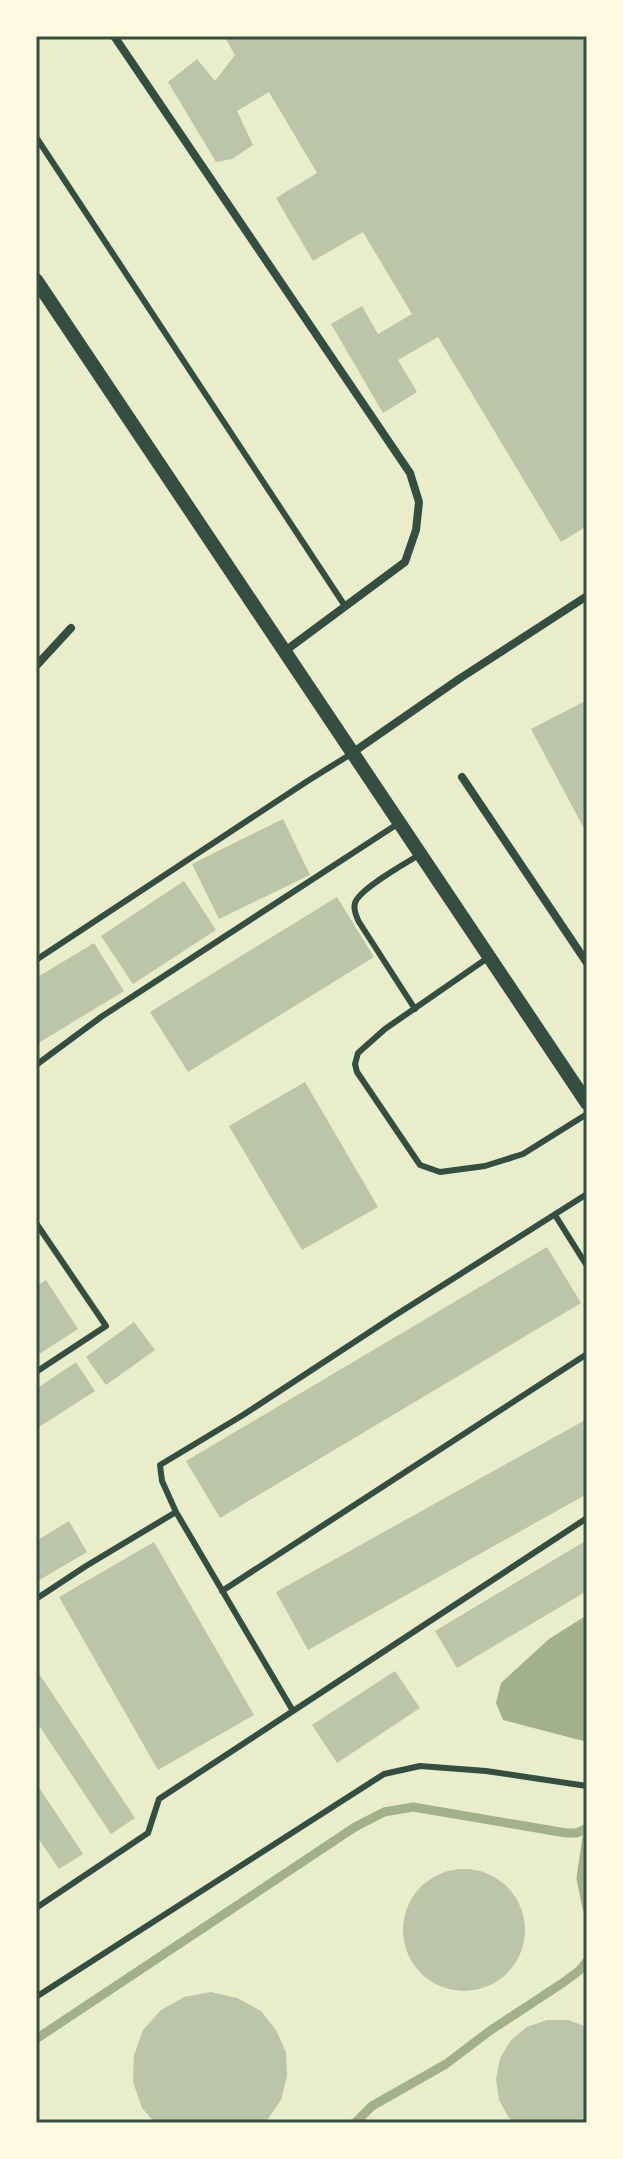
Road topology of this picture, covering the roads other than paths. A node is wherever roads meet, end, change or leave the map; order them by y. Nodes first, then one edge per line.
1 (114, 36) edge
2 (36, 137) edge
3 (36, 280) edge
4 (587, 596) edge
5 (345, 606) junction
6 (71, 628) dead end
7 (285, 651) junction
8 (36, 666) edge
9 (352, 753) junction
10 (462, 777) dead end
11 (399, 823) junction
12 (420, 854) junction
13 (489, 957) junction
14 (36, 960) edge
15 (587, 963) edge
16 (415, 1009) junction
17 (36, 1065) edge
18 (587, 1103) edge
19 (587, 1114) edge
20 (587, 1194) edge
21 (555, 1215) junction
22 (36, 1223) edge
23 (587, 1266) edge
24 (587, 1354) edge
25 (36, 1372) edge
26 (176, 1512) junction
27 (587, 1518) edge
28 (222, 1591) junction
29 (36, 1599) edge
30 (293, 1711) junction
31 (587, 1786) edge
32 (36, 1908) edge
33 (36, 1997) edge

1 - 5 street
2 - 5 lane
3 - 7 street
4 - 9 street
5 - 7 street
6 - 8 street
7 - 9 street
9 - 11 street
9 - 14 lane
10 - 15 street
11 - 12 street
11 - 17 lane
12 - 13 street
12 - 16 lane
13 - 16 lane
13 - 18 street
16 - 19 lane
20 - 21 lane
21 - 23 lane
21 - 26 lane
22 - 25 lane
24 - 28 lane
26 - 28 lane
26 - 29 lane
27 - 30 lane
28 - 30 lane
30 - 32 lane
31 - 33 lane

